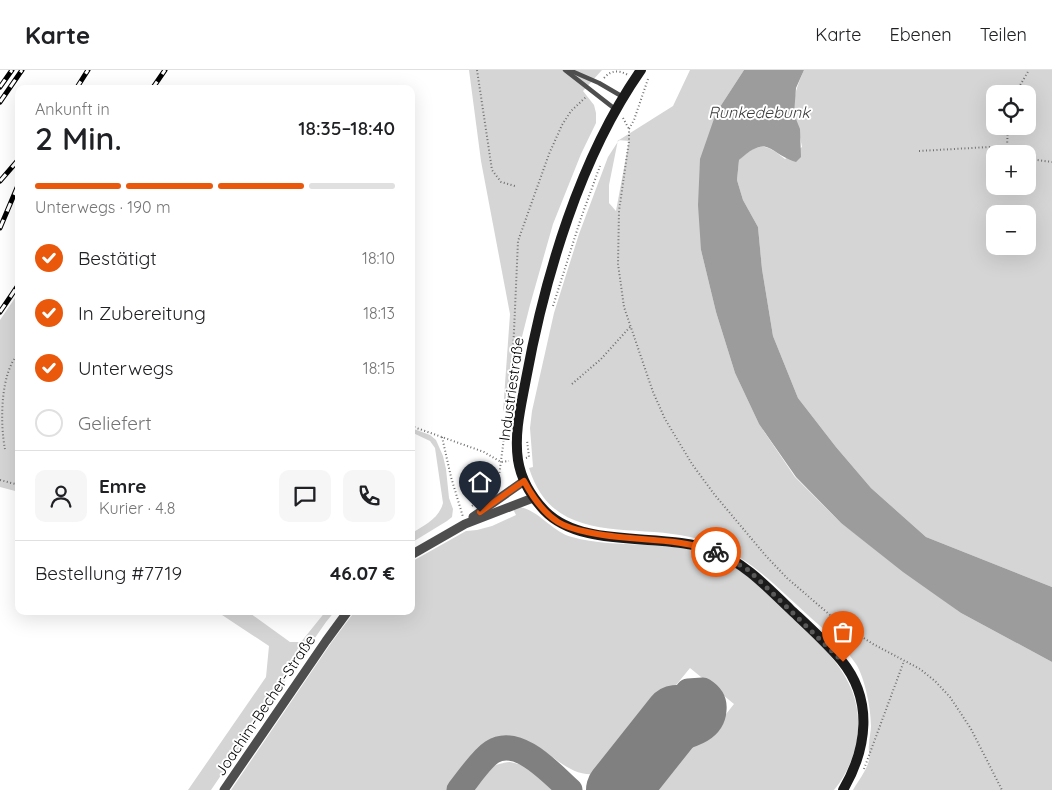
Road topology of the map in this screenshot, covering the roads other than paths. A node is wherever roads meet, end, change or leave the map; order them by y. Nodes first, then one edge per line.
1 (565, 70) edge
2 (569, 70) edge
3 (645, 72) edge
4 (623, 97) junction
5 (616, 110) junction
6 (524, 481) junction
7 (533, 498) junction
8 (465, 524) junction
9 (415, 553) edge
10 (345, 615) edge
11 (224, 790) edge
12 (843, 790) edge

1 - 5 lane
2 - 4 lane
3 - 4 street, Industriestraße
4 - 5 street, Industriestraße
5 - 6 street, Industriestraße
6 - 7 street, Industriestraße
6 - 8 street
7 - 8 street
7 - 12 street, Industriestraße
8 - 9 street
10 - 11 street, Joachim-Becher-Straße

